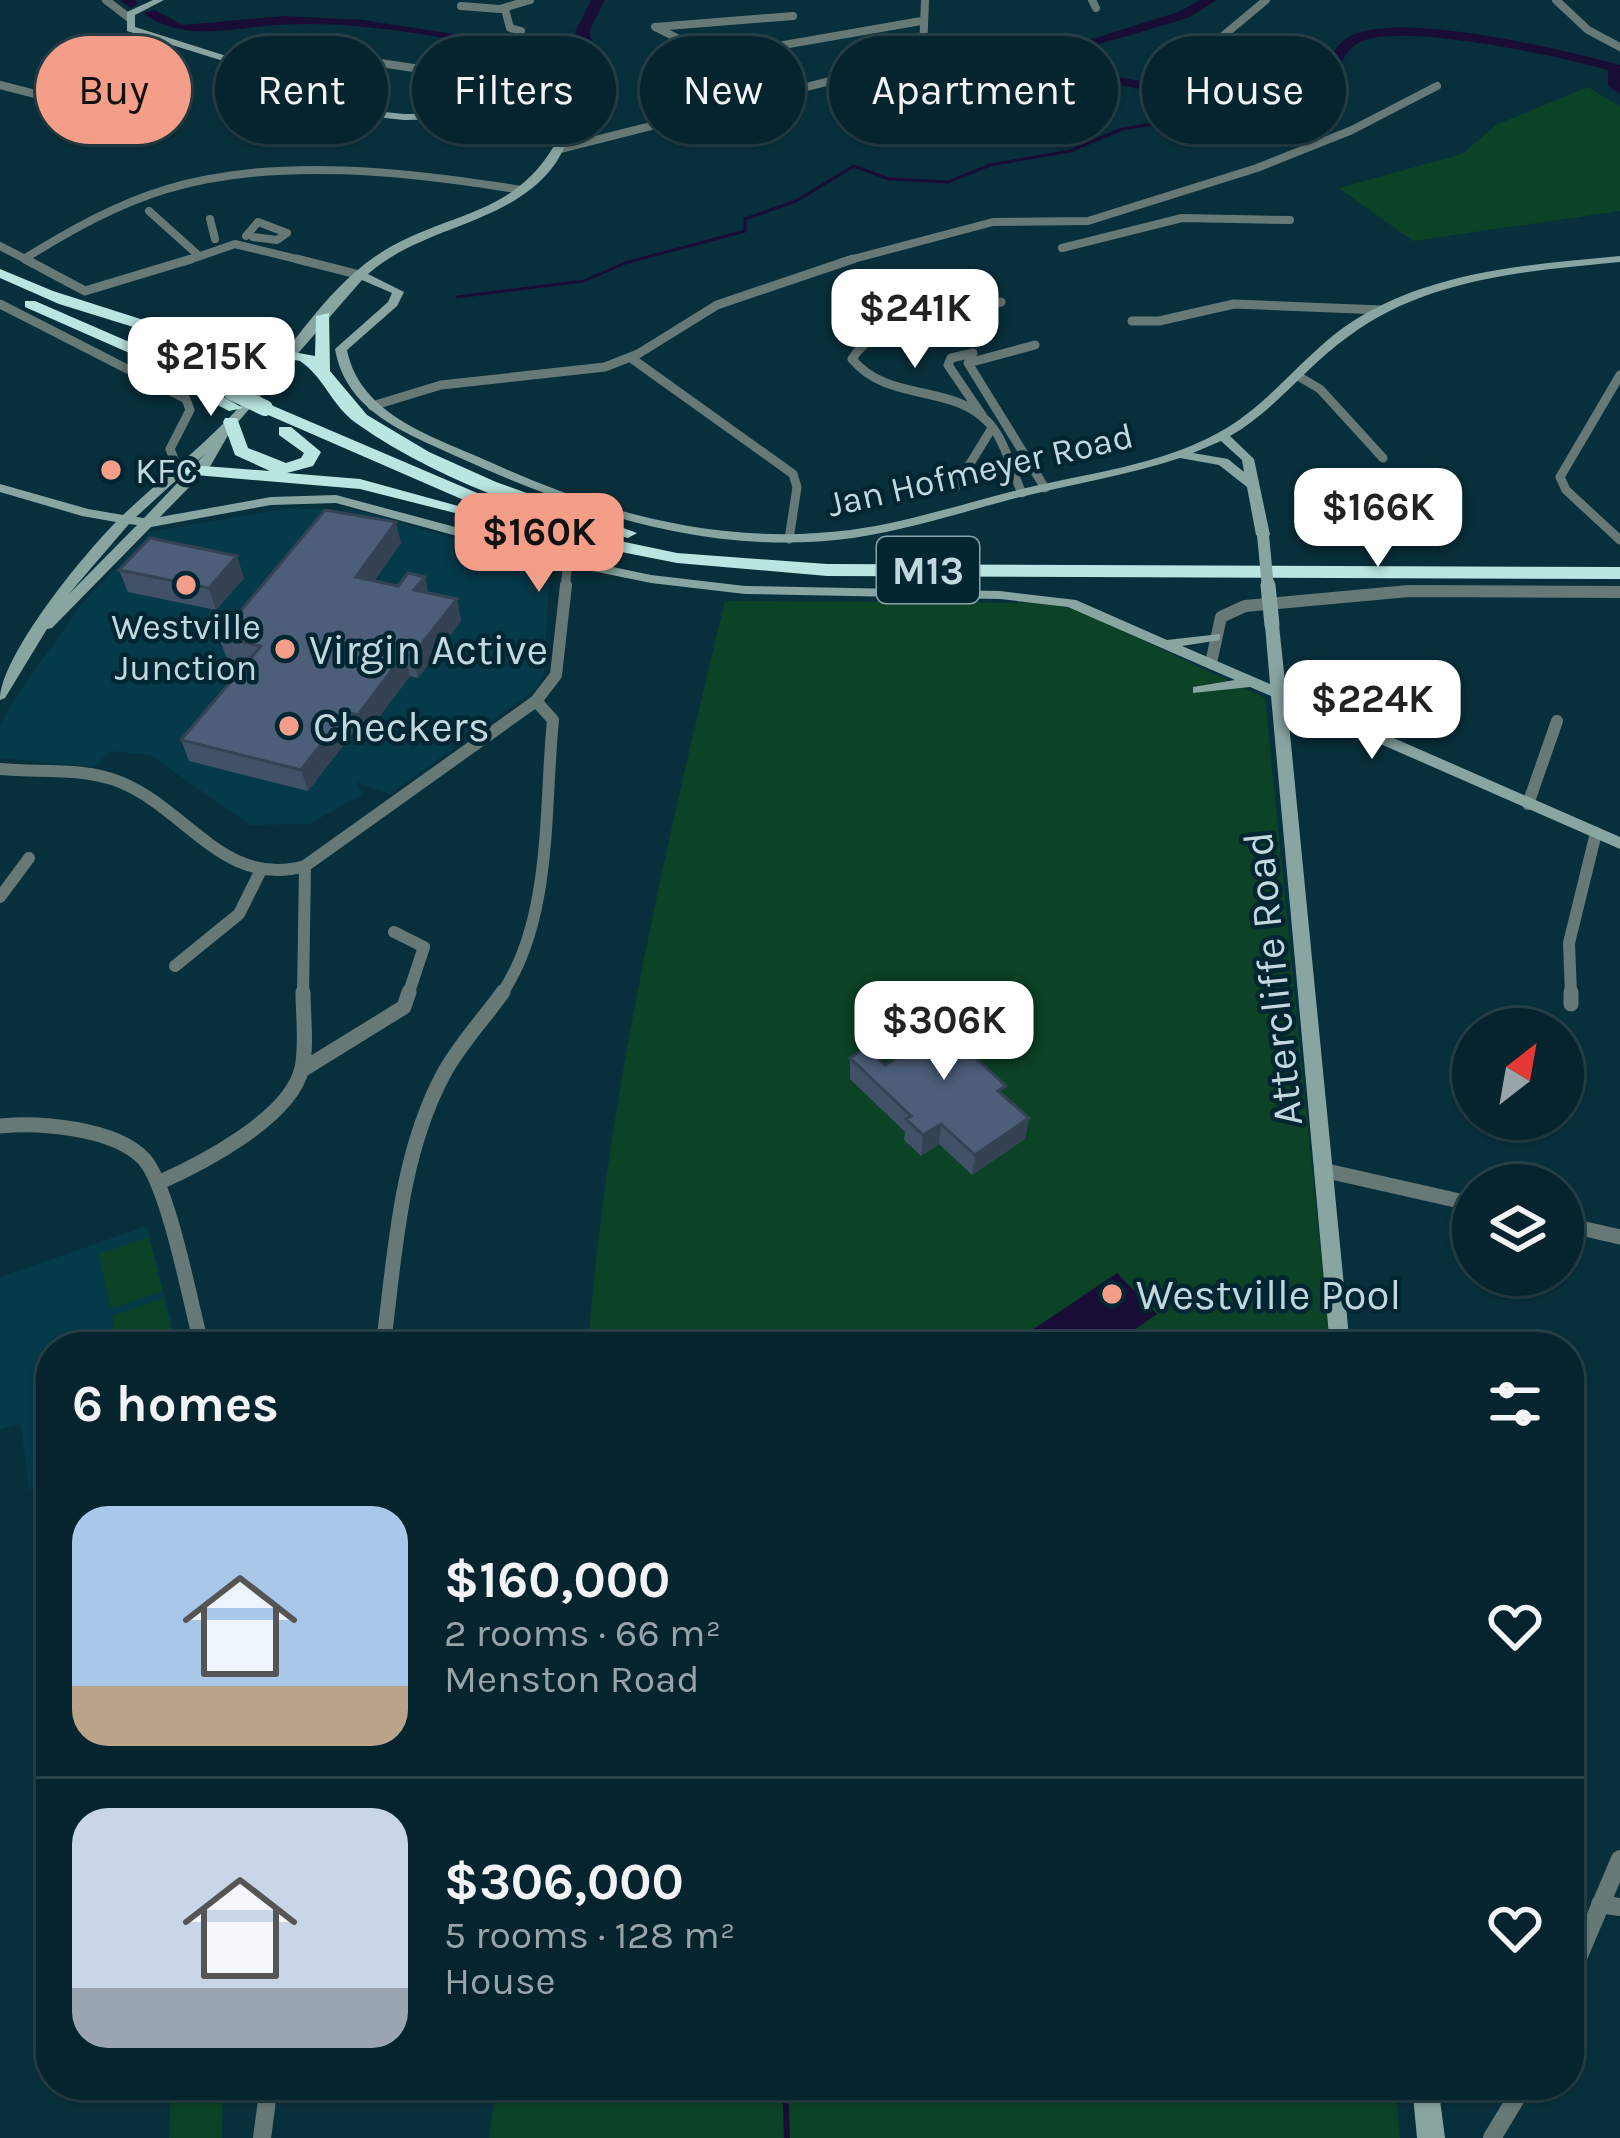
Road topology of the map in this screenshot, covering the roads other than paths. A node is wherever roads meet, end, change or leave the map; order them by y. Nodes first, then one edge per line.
1 (106, 0) edge
2 (530, 0) edge
3 (926, 0) edge
4 (1266, 0) edge
5 (1556, 0) edge
6 (150, 4) edge
7 (461, 6) dead end
8 (506, 8) junction
9 (793, 16) dead end
10 (128, 17) junction
11 (921, 21) junction
12 (510, 28) dead end
13 (921, 36) edge
14 (1223, 36) edge
15 (1620, 47) edge
16 (215, 55) edge
17 (829, 80) edge
18 (0, 85) edge
19 (1437, 86) dead end
20 (36, 94) edge
21 (388, 114) edge
22 (560, 149) junction
23 (522, 190) junction
24 (149, 212) dead end
25 (210, 219) dead end
26 (1290, 220) dead end
27 (246, 236) dead end
28 (215, 239) junction
29 (0, 246) edge
30 (1063, 248) dead end
31 (194, 252) junction
32 (27, 257) junction
33 (1620, 260) edge
34 (0, 273) edge
35 (360, 275) junction
36 (0, 290) edge
37 (344, 294) junction
38 (46, 301) junction
39 (1000, 302) dead end
40 (0, 304) edge
41 (1381, 310) junction
42 (383, 312) junction
43 (324, 316) junction
44 (1132, 321) dead end
45 (1013, 344) dead end
46 (1035, 345) dead end
47 (292, 354) junction
48 (631, 358) junction
49 (322, 370) junction
50 (1620, 375) edge
51 (1298, 376) junction
52 (186, 399) junction
53 (234, 406) junction
54 (373, 406) junction
55 (265, 407) junction
56 (1262, 409) junction
57 (982, 415) junction
58 (992, 428) junction
59 (1222, 436) junction
60 (1164, 457) junction
61 (1384, 458) dead end
62 (1250, 464) junction
63 (186, 467) junction
64 (292, 468) junction
65 (0, 479) edge
66 (1254, 486) junction
67 (0, 488) edge
68 (955, 488) dead end
69 (1045, 488) junction
70 (1022, 493) junction
71 (87, 514) junction
72 (141, 518) junction
73 (110, 538) junction
74 (789, 538) junction
75 (1620, 540) edge
76 (597, 542) junction
77 (670, 545) junction
78 (115, 558) junction
79 (1620, 561) edge
80 (568, 562) junction
81 (1620, 572) edge
82 (74, 578) junction
83 (1620, 592) edge
84 (47, 626) junction
85 (1215, 637) junction
86 (1168, 643) junction
87 (1274, 651) junction
88 (1216, 666) junction
89 (1258, 685) junction
90 (1198, 690) dead end
91 (1280, 694) junction
92 (0, 695) edge
93 (536, 701) junction
94 (1337, 718) junction
95 (1557, 721) dead end
96 (1283, 722) junction
97 (0, 769) edge
98 (1528, 804) junction
99 (1596, 833) junction
100 (1620, 843) edge
101 (28, 859) dead end
102 (305, 866) junction
103 (260, 874) junction
104 (0, 897) edge
105 (394, 932) dead end
106 (175, 965) dead end
107 (1571, 1004) dead end
108 (302, 1070) junction
109 (0, 1126) edge
110 (1327, 1171) junction
111 (158, 1183) junction
112 (1452, 1199) edge
113 (1584, 1229) edge
114 (1620, 1237) edge
115 (198, 1332) edge
116 (385, 1332) edge
117 (1339, 1332) edge
118 (1620, 1858) edge
119 (1610, 1905) edge
120 (1584, 1951) edge
121 (267, 2100) edge
122 (1427, 2100) edge
123 (1515, 2100) edge
124 (262, 2138) edge
125 (1431, 2138) edge
126 (1492, 2138) edge

1 - 10 street
2 - 8 street
3 - 11 street
4 - 14 street
5 - 15 street
6 - 10 main road
7 - 8 street
8 - 12 street
9 - 11 street
10 - 16 main road
11 - 13 street
17 - 22 street
18 - 20 street
19 - 48 street
21 - 22 main road
22 - 23 main road
23 - 32 street
23 - 35 main road
24 - 31 street
25 - 28 street
26 - 30 street
27 - 28 street
28 - 31 street
29 - 32 street
31 - 35 street
31 - 38 street
32 - 38 street
33 - 41 main road, Jan Hofmeyer Road
34 - 38 highway, M13
35 - 37 main road
35 - 42 main road
36 - 38 highway, M13
37 - 42 main road
37 - 43 main road
38 - 40 street
38 - 47 highway
38 - 52 street
38 - 53 highway
38 - 53 highway, M13
39 - 57 street
41 - 44 street
41 - 51 main road, Jan Hofmeyer Road
42 - 54 main road
43 - 47 main road
43 - 49 highway
45 - 57 street
46 - 69 street
47 - 49 highway
47 - 53 main road
48 - 54 street
48 - 74 street
49 - 77 highway
50 - 75 street
51 - 56 main road, Jan Hofmeyer Road
51 - 61 street
52 - 53 highway
52 - 63 street
53 - 55 highway
53 - 55 highway, M13
53 - 63 main road
53 - 64 highway
54 - 74 main road, Jan Hofmeyer Road
55 - 64 highway
55 - 76 highway, M13
55 - 77 highway, M13
56 - 59 main road, Jan Hofmeyer Road
56 - 62 main road
57 - 58 street
58 - 68 street
58 - 70 street
59 - 60 main road, Jan Hofmeyer Road
59 - 62 main road
60 - 66 main road
60 - 69 main road, Jan Hofmeyer Road
62 - 66 main road, Attercliffe Road
63 - 64 highway
63 - 72 main road
63 - 72 main road
63 - 76 highway
65 - 72 main road
66 - 87 main road, Attercliffe Road, bridge
67 - 71 main road
69 - 70 main road, Jan Hofmeyer Road
70 - 74 main road, Jan Hofmeyer Road
71 - 72 main road
71 - 73 main road
72 - 73 main road
72 - 78 main road
72 - 80 main road
73 - 82 main road
76 - 81 highway, M13
77 - 79 highway, M13
78 - 82 main road
78 - 84 main road
80 - 86 main road
80 - 93 street
82 - 84 main road
83 - 85 street
84 - 92 main road
85 - 86 main road
85 - 88 street
86 - 88 main road
87 - 88 main road
87 - 91 main road, Attercliffe Road
88 - 89 main road
89 - 90 main road
89 - 91 main road
91 - 94 main road
91 - 96 main road, Attercliffe Road
93 - 102 street
93 - 116 street
94 - 96 main road
94 - 98 main road
95 - 98 street
96 - 110 main road, Attercliffe Road
97 - 103 street
98 - 99 main road
99 - 100 main road
99 - 107 street
101 - 104 street
102 - 103 street
102 - 108 street
103 - 106 street
105 - 108 street
108 - 111 street
109 - 111 street
110 - 112 street
110 - 117 main road, Attercliffe Road
111 - 115 street
113 - 114 street
118 - 119 street
119 - 120 street
121 - 124 street
122 - 125 main road
123 - 126 street

